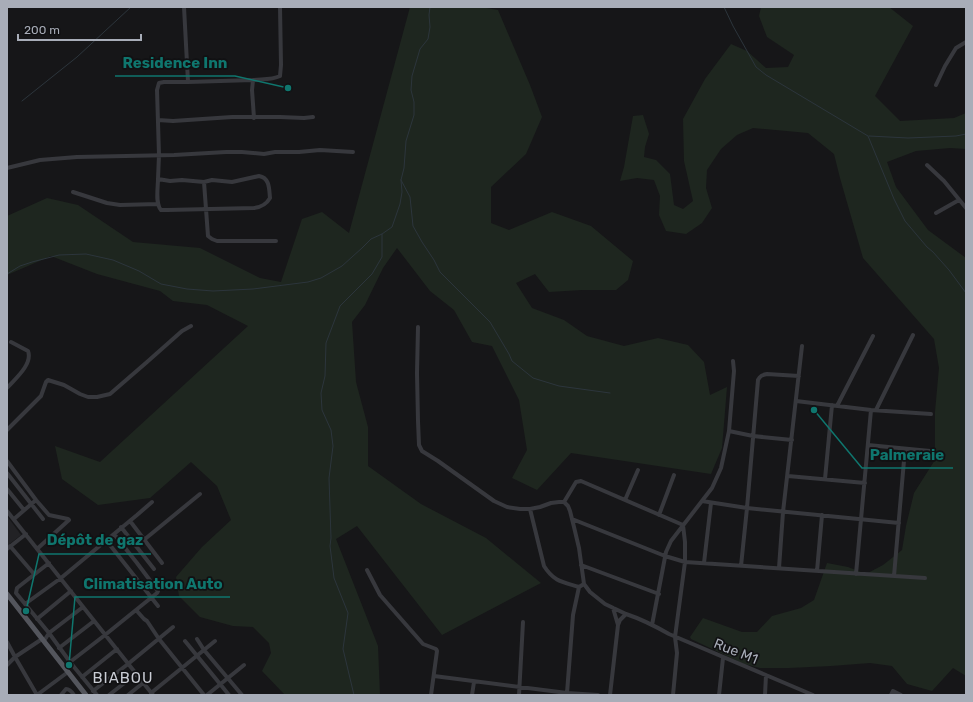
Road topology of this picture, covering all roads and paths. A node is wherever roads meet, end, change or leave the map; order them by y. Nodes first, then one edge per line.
1 (184, 7) edge
2 (280, 7) edge
3 (966, 42) edge
4 (253, 80) junction
5 (188, 82) junction
6 (936, 85) dead end
7 (313, 117) dead end
8 (254, 118) junction
9 (158, 120) junction
10 (353, 152) dead end
11 (159, 155) junction
12 (927, 165) dead end
13 (7, 168) edge
14 (158, 179) junction
15 (204, 182) junction
16 (73, 192) dead end
17 (959, 200) junction
18 (158, 204) junction
19 (966, 208) edge
20 (207, 209) junction
21 (936, 213) dead end
22 (276, 241) dead end
23 (191, 326) dead end
24 (418, 327) dead end
25 (913, 334) dead end
26 (873, 336) dead end
27 (11, 342) dead end
28 (802, 346) dead end
29 (733, 361) dead end
30 (799, 376) junction
31 (7, 388) edge
32 (796, 401) junction
33 (832, 405) junction
34 (837, 406) junction
35 (874, 410) junction
36 (931, 414) dead end
37 (7, 430) edge
38 (729, 431) junction
39 (753, 436) junction
40 (792, 440) junction
41 (868, 445) junction
42 (905, 449) junction
43 (930, 451) dead end
44 (7, 461) edge
45 (638, 470) dead end
46 (7, 474) edge
47 (674, 475) dead end
48 (788, 476) junction
49 (825, 479) junction
50 (864, 483) junction
51 (7, 489) edge
52 (200, 494) dead end
53 (36, 500) junction
54 (625, 500) junction
55 (702, 501) junction
56 (152, 502) dead end
57 (564, 502) junction
58 (711, 502) junction
59 (31, 505) junction
60 (748, 508) junction
61 (530, 509) junction
62 (7, 510) edge
63 (24, 510) junction
64 (784, 512) junction
65 (659, 515) junction
66 (822, 516) junction
67 (14, 519) junction
68 (43, 519) dead end
69 (572, 519) junction
70 (861, 520) junction
71 (130, 521) junction
72 (899, 523) junction
73 (682, 525) junction
74 (121, 528) junction
75 (26, 534) junction
76 (114, 534) junction
77 (144, 539) junction
78 (106, 540) junction
79 (9, 547) edge
80 (38, 549) junction
81 (665, 556) junction
82 (685, 562) junction
83 (162, 563) dead end
84 (49, 564) junction
85 (704, 564) junction
86 (581, 565) junction
87 (741, 566) junction
88 (779, 568) junction
89 (154, 569) dead end
90 (367, 570) dead end
91 (817, 571) junction
92 (34, 574) junction
93 (856, 574) junction
94 (894, 576) junction
95 (61, 578) junction
96 (925, 578) dead end
97 (584, 584) junction
98 (579, 587) junction
99 (71, 592) junction
100 (7, 594) edge
101 (659, 594) junction
102 (151, 597) junction
103 (25, 604) junction
104 (158, 606) dead end
105 (83, 607) junction
106 (613, 608) junction
107 (136, 610) junction
108 (626, 614) junction
109 (37, 619) junction
110 (94, 621) junction
111 (523, 622) dead end
112 (618, 625) junction
113 (652, 625) junction
114 (173, 627) dead end
115 (49, 633) junction
116 (105, 635) junction
117 (676, 638) junction
118 (158, 639) junction
119 (197, 639) dead end
120 (43, 640) junction
121 (185, 641) dead end
122 (215, 641) dead end
123 (7, 642) edge
124 (59, 648) junction
125 (117, 650) junction
126 (204, 650) junction
127 (197, 656) junction
128 (15, 657) junction
129 (723, 658) junction
130 (70, 662) junction
131 (7, 664) edge
132 (128, 664) junction
133 (244, 665) dead end
134 (182, 668) junction
135 (68, 672) junction
136 (136, 674) junction
137 (766, 675) junction
138 (434, 676) junction
139 (82, 677) junction
140 (229, 678) junction
141 (474, 682) junction
142 (143, 683) junction
143 (221, 685) junction
144 (520, 688) junction
145 (93, 691) junction
146 (567, 693) junction
147 (152, 694) edge
148 (37, 695) edge
149 (61, 695) edge
150 (74, 695) edge
151 (86, 695) edge
152 (97, 695) edge
153 (109, 695) edge
154 (128, 695) edge
155 (204, 695) edge
156 (207, 695) edge
157 (230, 695) edge
158 (242, 695) edge
159 (431, 695) edge
160 (472, 695) edge
161 (519, 695) edge
162 (598, 695) edge
163 (610, 695) edge
164 (672, 695) edge
165 (719, 695) edge
166 (765, 695) edge
167 (813, 695) edge
168 (891, 695) edge
169 (901, 695) edge

1 - 5 street
2 - 4 street
3 - 6 street
4 - 5 street
4 - 8 street
5 - 9 street
7 - 8 street
8 - 9 street
9 - 11 street
10 - 11 street
11 - 13 street
11 - 14 street
12 - 17 street
14 - 15 street
14 - 18 street
15 - 20 street
15 - 20 street
16 - 18 street
17 - 19 street
17 - 21 street
18 - 20 street
20 - 22 street
23 - 37 street
24 - 61 street
25 - 35 street
26 - 34 street
27 - 31 street
28 - 30 street
29 - 38 street
30 - 32 street
30 - 39 street
32 - 33 street
32 - 40 street
33 - 34 street
33 - 49 street
34 - 35 street
35 - 36 street
35 - 41 street
38 - 39 street
38 - 55 street
39 - 40 street
39 - 60 street
40 - 48 street
41 - 42 street
41 - 50 street
42 - 43 street
42 - 72 street
44 - 53 street
45 - 54 street
46 - 59 street
47 - 65 street
48 - 49 street
48 - 64 street
49 - 50 street
50 - 70 street
51 - 63 street
52 - 77 street
53 - 59 street
53 - 80 street
54 - 57 street
54 - 65 street
55 - 58 street
55 - 73 street
56 - 71 street
57 - 61 street
57 - 69 street
58 - 60 street
58 - 85 street
59 - 63 street
59 - 68 street
60 - 64 street
60 - 87 street
61 - 98 street
62 - 67 street
63 - 67 street
64 - 66 street
64 - 88 street
65 - 73 street
66 - 70 street
66 - 91 street
67 - 75 street
69 - 81 street
69 - 86 street
70 - 72 street
70 - 93 street
71 - 74 street
71 - 77 street
72 - 94 street
73 - 81 street
73 - 82 street
74 - 76 street
74 - 89 street
75 - 79 street
75 - 80 street
76 - 78 street
76 - 102 street
77 - 83 street
78 - 95 street
78 - 102 street
79 - 92 street
80 - 84 street
81 - 82 street
81 - 101 street
82 - 85 street
82 - 117 street
84 - 92 street
84 - 95 street
85 - 87 street
86 - 97 street
86 - 101 street
87 - 88 street
88 - 91 street
90 - 138 street
91 - 93 street
92 - 103 street
93 - 94 street
94 - 96 street
95 - 99 street
95 - 103 street
97 - 98 street
97 - 106 street, Rue M1
98 - 146 street
99 - 105 street
99 - 109 street
100 - 120 main road
101 - 113 street
102 - 104 street
102 - 107 street
103 - 109 street
105 - 110 street
105 - 115 street
106 - 108 street, Rue M1
106 - 112 street
107 - 116 street
107 - 118 street
108 - 112 street
108 - 113 street, Rue M1
109 - 115 street
110 - 116 street
110 - 124 street
111 - 144 street
112 - 163 street
113 - 117 street, Rue M1
114 - 118 street
115 - 120 street
115 - 124 street
116 - 125 street
116 - 130 street
117 - 129 street, Rue M1
117 - 164 street
118 - 132 street
118 - 134 street
119 - 126 street
120 - 128 street
120 - 135 main road
121 - 127 street
122 - 126 street
123 - 128 street
124 - 130 street
125 - 132 street
125 - 139 street
126 - 127 street
126 - 140 street
127 - 134 street
127 - 143 street
128 - 131 street
128 - 148 street
129 - 137 street, Rue M1
129 - 165 street
130 - 139 street
132 - 136 street
132 - 145 street
133 - 140 street
134 - 147 street
134 - 155 street
135 - 148 street
135 - 151 main road
136 - 142 street
136 - 153 street
137 - 166 street
137 - 167 street, Rue M1
138 - 141 street
138 - 159 street
139 - 145 street
140 - 143 street
140 - 158 street
141 - 144 street
141 - 160 street
142 - 147 street
142 - 154 street
143 - 156 street
143 - 157 street
144 - 146 street
144 - 161 street
145 - 152 street
146 - 162 street
149 - 150 street
168 - 169 street

